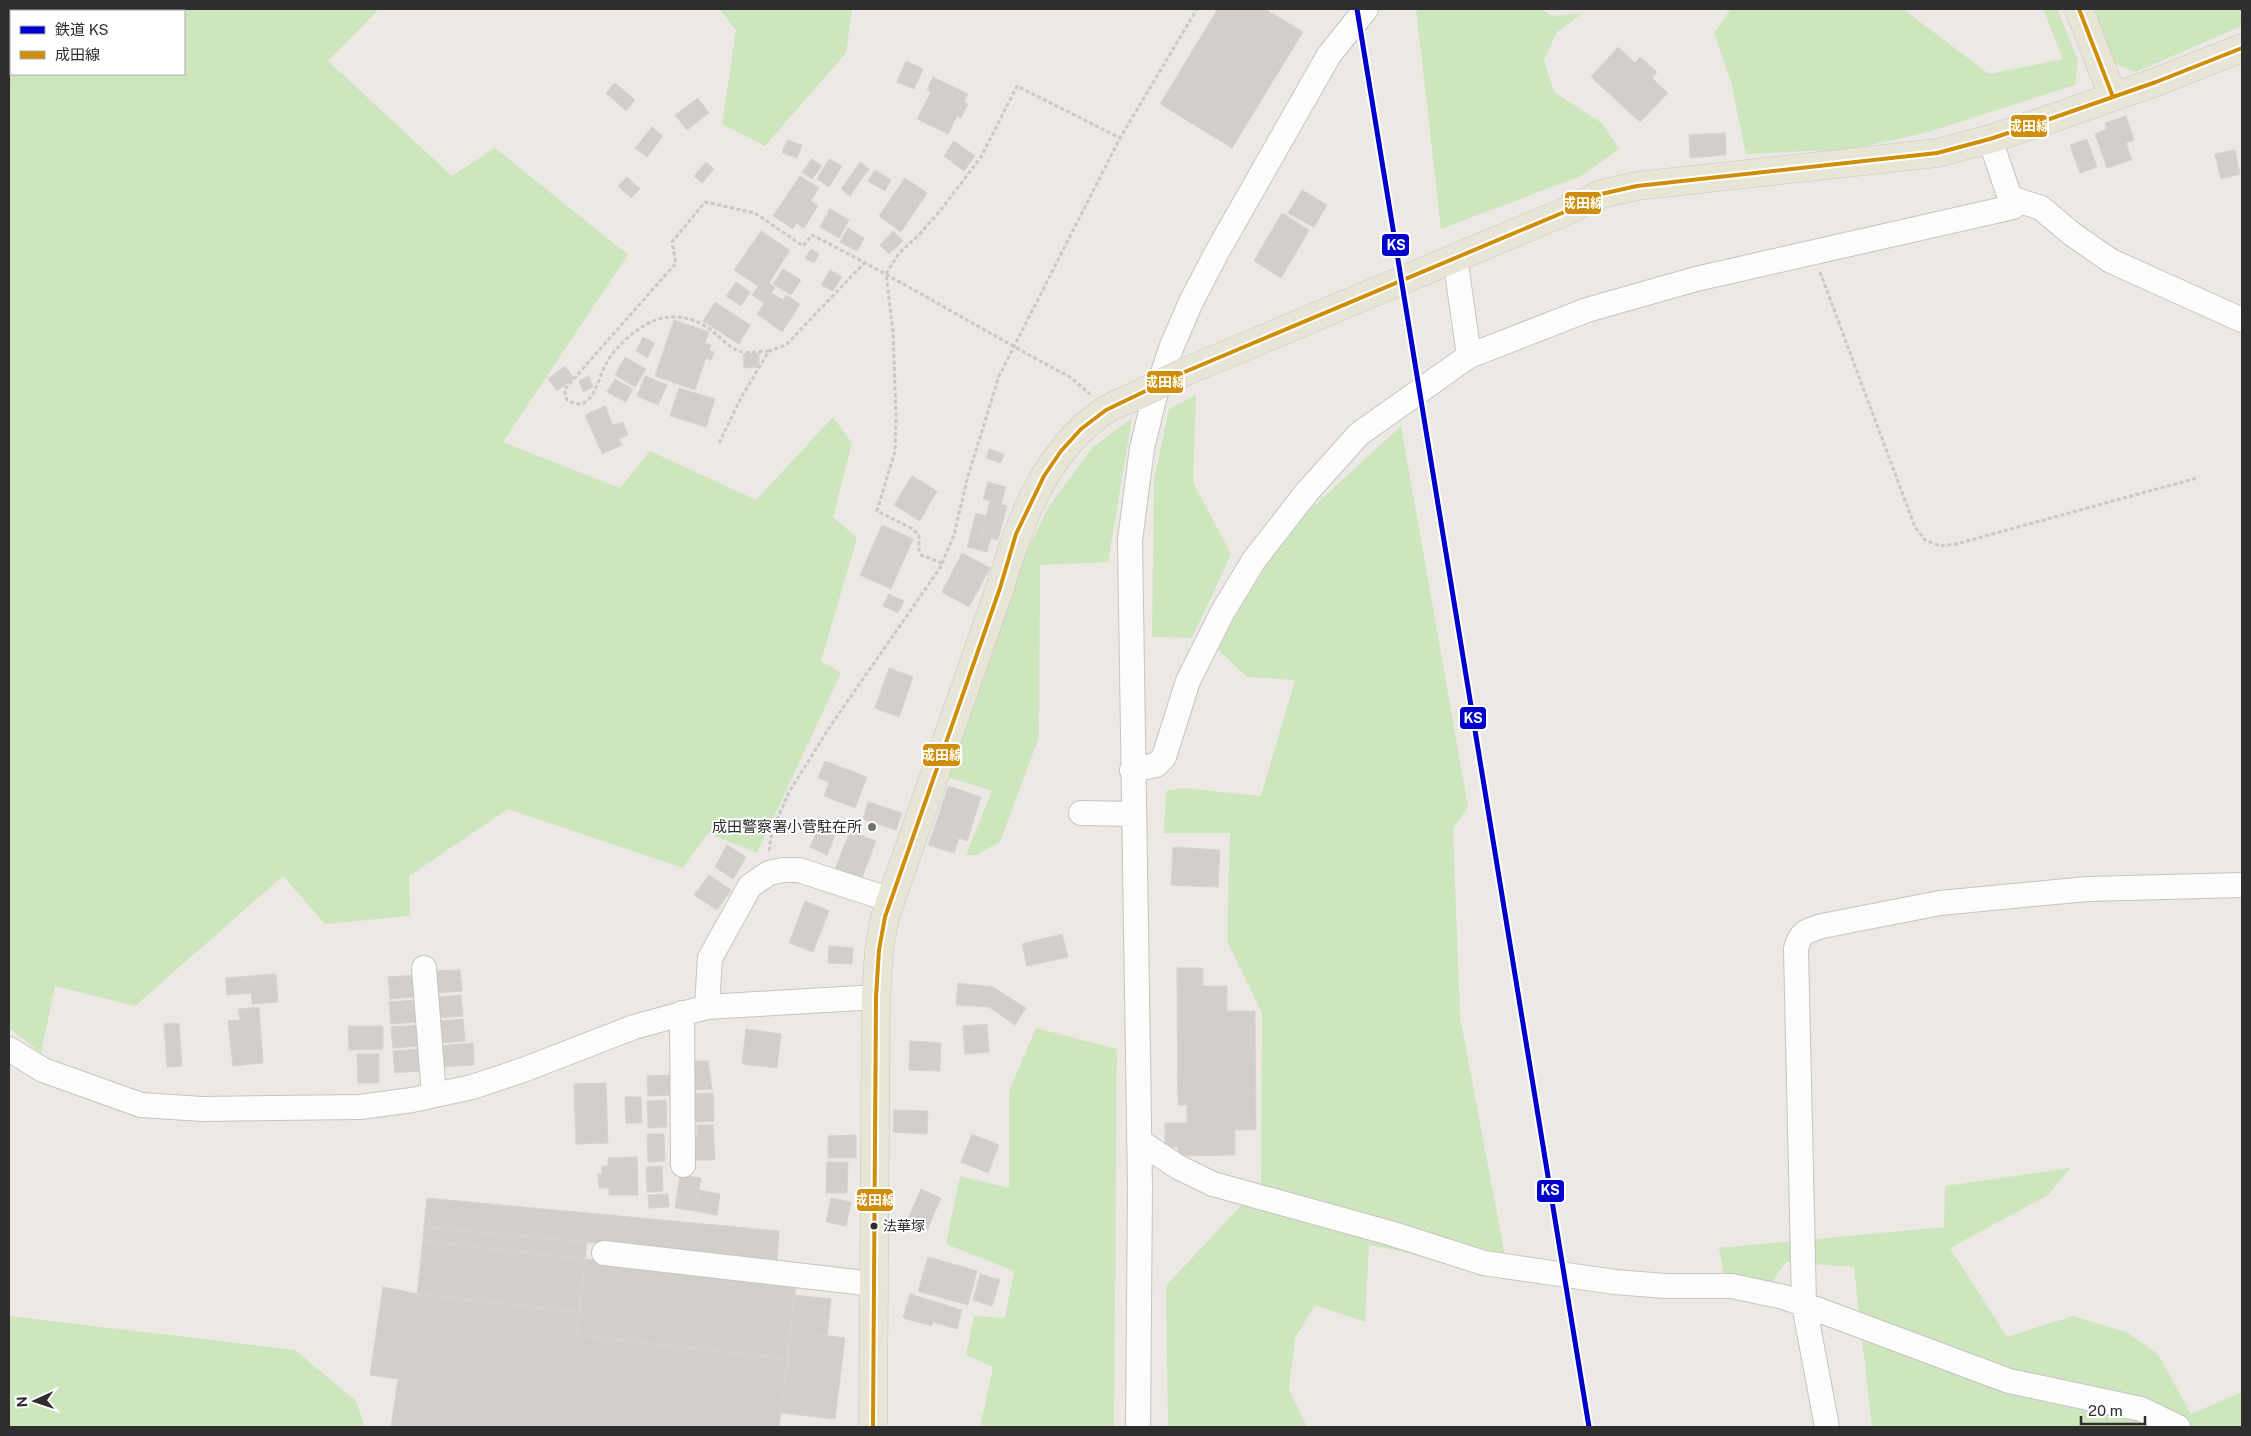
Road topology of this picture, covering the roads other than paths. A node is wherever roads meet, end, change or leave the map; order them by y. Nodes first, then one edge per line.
1 (1366, 9) edge
2 (2078, 9) edge
3 (2242, 48) edge
4 (2113, 97) junction
5 (1990, 139) junction
6 (2011, 198) junction
7 (1455, 257) junction
8 (2242, 320) edge
9 (1469, 356) junction
10 (1132, 770) junction
11 (1080, 813) dead end
12 (1133, 814) junction
13 (2242, 885) edge
14 (891, 900) junction
15 (424, 968) dead end
16 (876, 997) junction
17 (707, 1007) junction
18 (682, 1013) junction
19 (9, 1049) edge
20 (434, 1095) junction
21 (1138, 1141) junction
22 (683, 1165) dead end
23 (604, 1253) dead end
24 (874, 1284) junction
25 (1804, 1305) junction
26 (872, 1427) edge
27 (1138, 1427) edge
28 (1826, 1427) edge
29 (2178, 1427) edge

1 - 10 street
2 - 4 main road
3 - 4 main road
4 - 5 main road
5 - 6 street
5 - 7 main road
6 - 8 street
6 - 9 street
7 - 9 street
7 - 14 main road, bridge
9 - 10 street
10 - 12 street
11 - 12 street
12 - 21 street
13 - 25 street
14 - 16 main road
14 - 17 street
15 - 20 street
16 - 17 street
16 - 24 main road
17 - 18 street
18 - 20 street
18 - 22 street
19 - 20 street
21 - 25 street
21 - 27 street
23 - 24 street
24 - 26 main road
25 - 28 street
25 - 29 street

